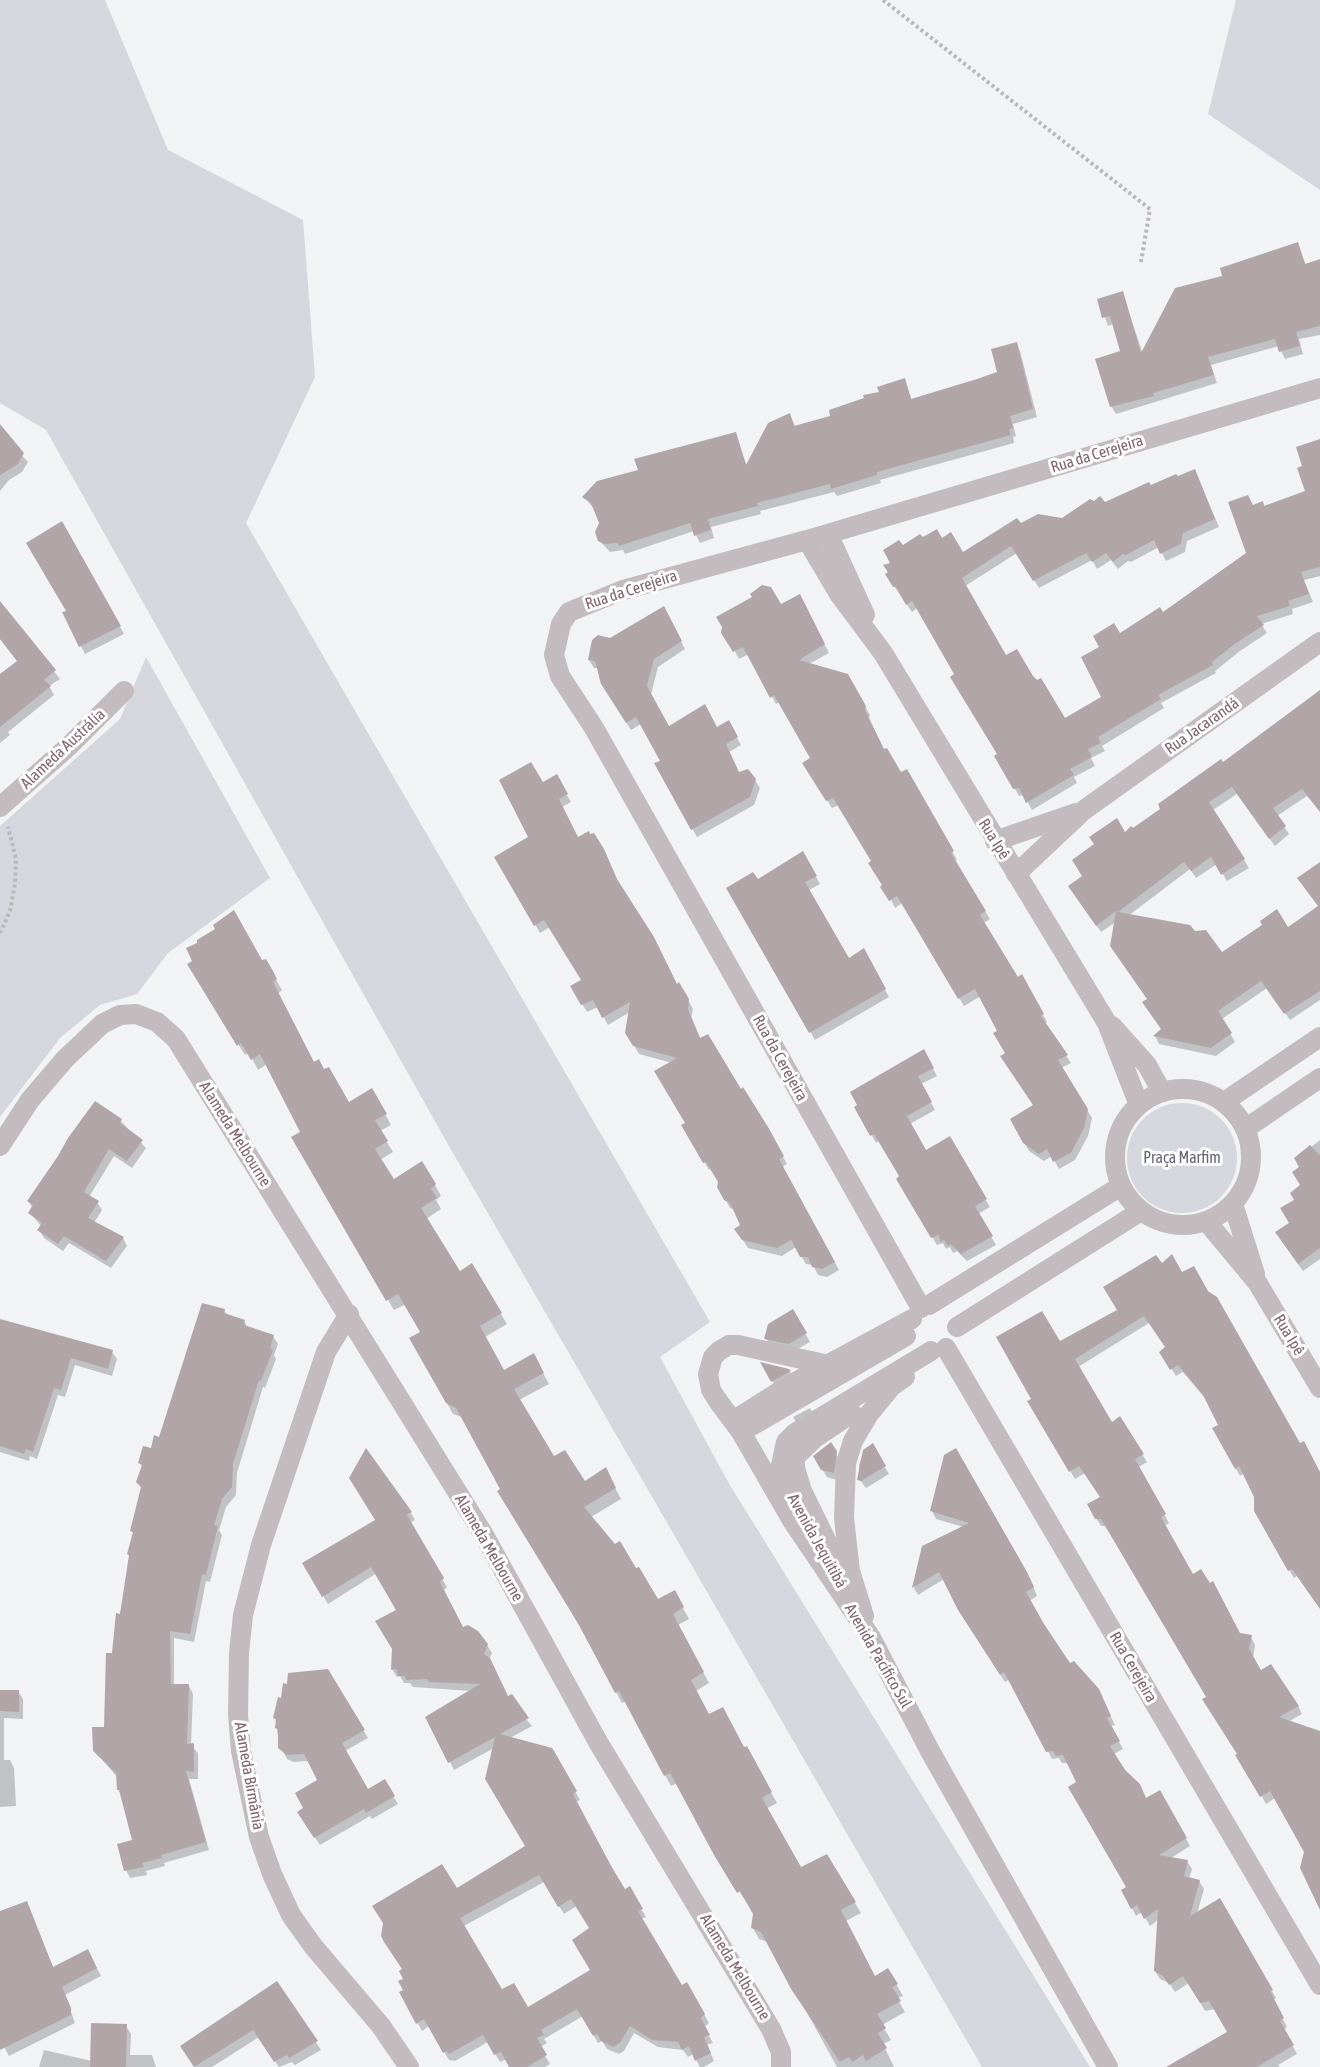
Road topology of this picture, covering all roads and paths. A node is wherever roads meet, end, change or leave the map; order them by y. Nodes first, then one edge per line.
1 (883, 0) edge
2 (1141, 262) dead end
3 (1320, 387) edge
4 (828, 534) junction
5 (807, 540) junction
6 (1320, 642) edge
7 (883, 653) junction
8 (124, 691) dead end
9 (1084, 810) junction
10 (2, 812) edge
11 (994, 841) junction
12 (1016, 874) junction
13 (0, 933) edge
14 (1107, 1023) junction
15 (1320, 1036) edge
16 (1320, 1078) edge
17 (1162, 1092) junction
18 (1224, 1102) junction
19 (1139, 1105) junction
20 (1245, 1129) junction
21 (0, 1146) edge
22 (1121, 1186) junction
23 (1233, 1204) junction
24 (1141, 1211) junction
25 (1207, 1222) junction
26 (1257, 1282) junction
27 (349, 1314) junction
28 (918, 1316) junction
29 (957, 1327) junction
30 (939, 1350) junction
31 (829, 1365) junction
32 (892, 1386) junction
33 (1320, 1388) edge
34 (737, 1426) junction
35 (870, 1636) junction
36 (1320, 1986) edge
37 (409, 2067) edge
38 (781, 2067) edge
39 (1108, 2067) edge

1 - 2 path
3 - 4 street, Rua da Cerejeira
4 - 5 street, Rua da Cerejeira
4 - 7 street, Rua Ipê
5 - 7 street, Rua Ipê
5 - 28 street, Rua da Cerejeira
6 - 9 street, Rua Jacarandá
7 - 11 street, Rua Ipê
8 - 10 street, Alameda Austrália
9 - 11 street, Rua Jacarandá
9 - 12 street, Rua Jacarandá
10 - 13 path
11 - 12 street, Rua Ipê
12 - 14 street, Rua Ipê
14 - 17 street, Rua Ipê
14 - 19 street, Rua Ipê
15 - 18 street
16 - 20 street
17 - 18 street
17 - 19 street
18 - 20 street
19 - 22 street
20 - 23 street
21 - 27 street, Alameda Melbourne
22 - 24 street
22 - 28 street
23 - 25 street
23 - 26 street, Rua Ipê
24 - 25 street
24 - 29 street
25 - 26 street, Rua Ipê
26 - 33 street, Rua Ipê
27 - 37 street, Alameda Birmânia
27 - 38 street, Alameda Melbourne
28 - 29 street
28 - 30 street
28 - 31 street
28 - 34 street
29 - 30 street
30 - 32 street
30 - 35 street, Avenida Jequitibá
30 - 36 street, Rua Cerejeira
31 - 34 street
31 - 34 street, Avenida Pacífico Sul
32 - 35 street
32 - 35 street, Avenida Jequitibá
34 - 35 street, Avenida Pacífico Sul
35 - 39 street, Avenida Pacífico Sul

